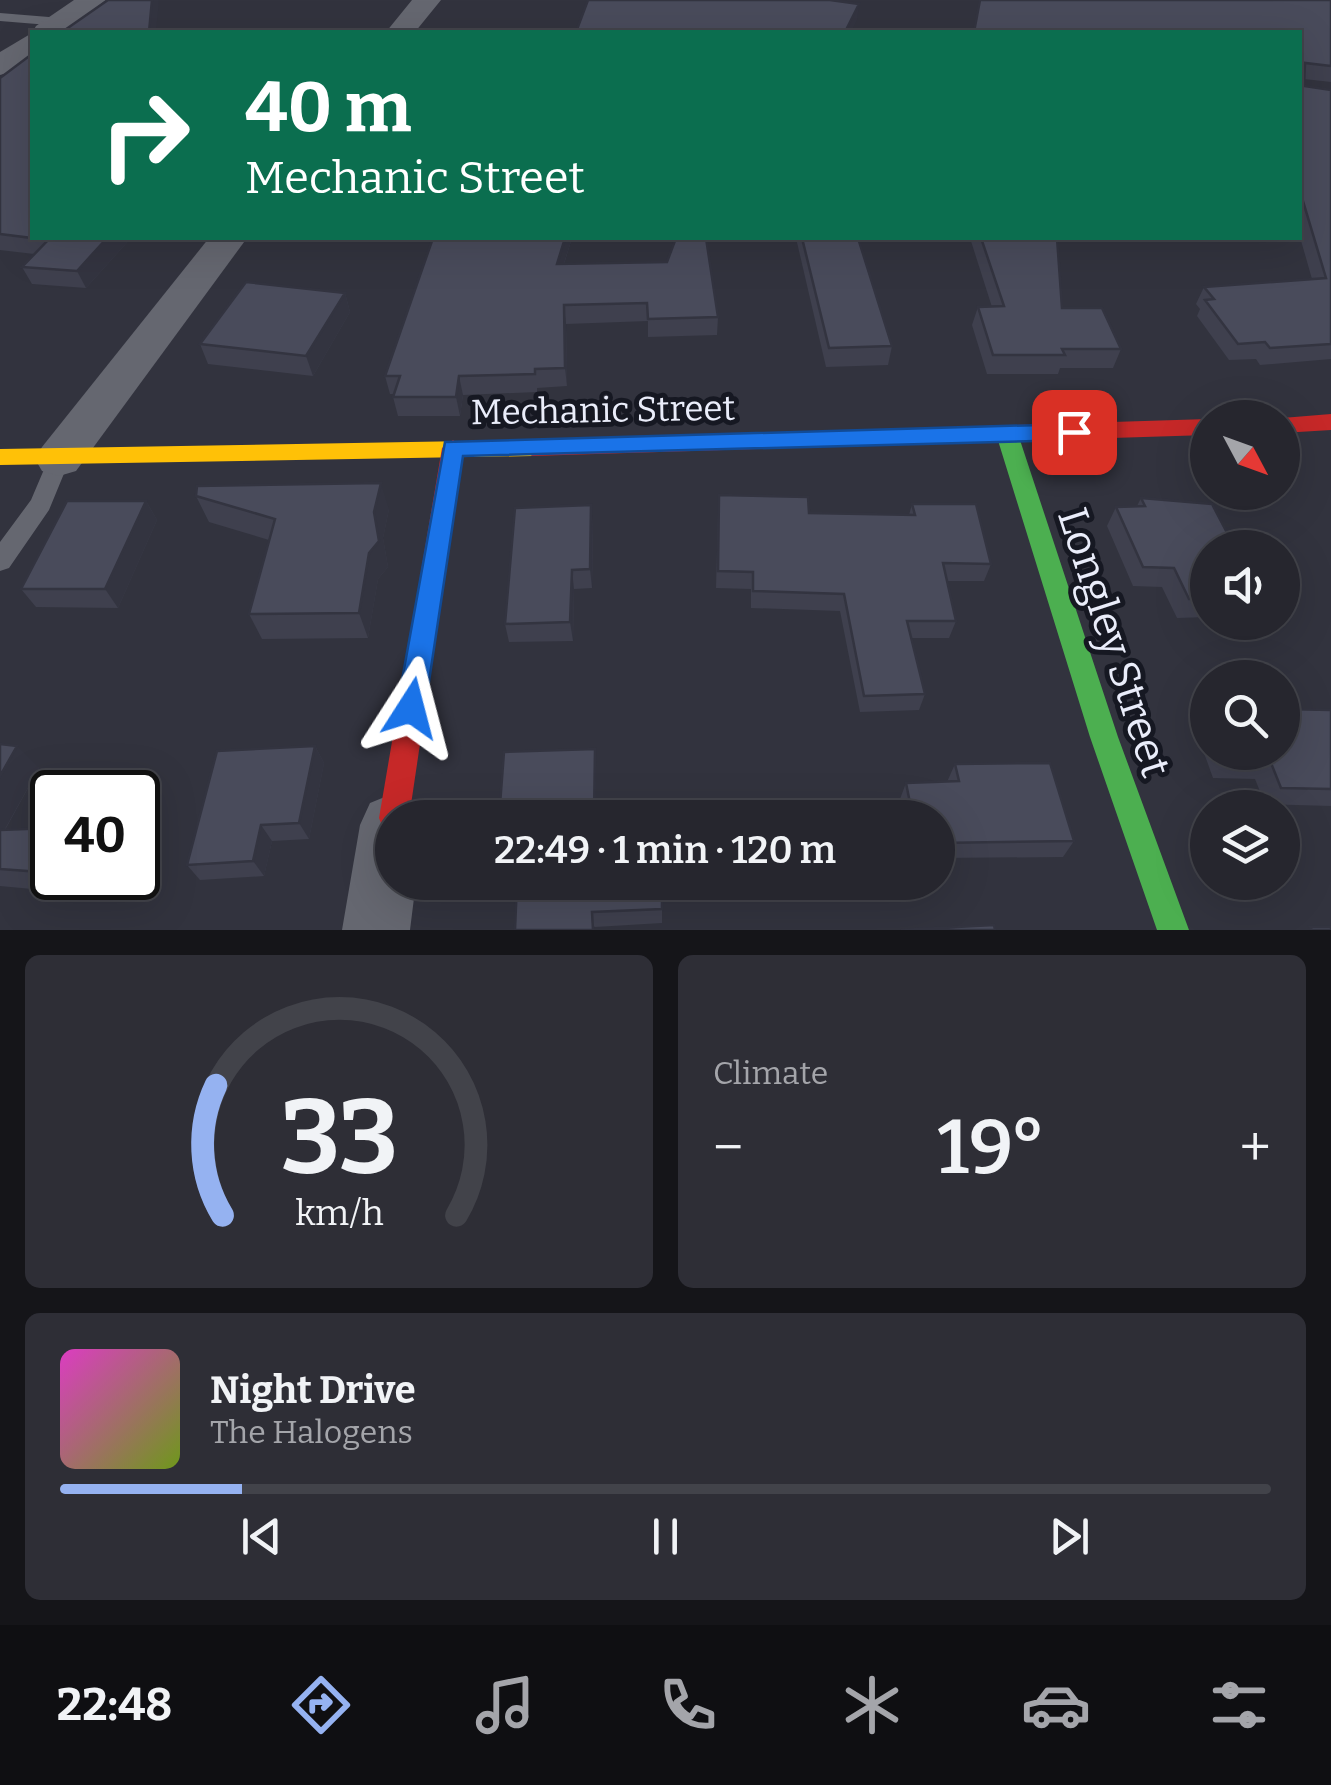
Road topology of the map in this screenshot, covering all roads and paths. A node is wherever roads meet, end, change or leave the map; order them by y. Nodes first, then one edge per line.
1 (22, 0) edge
2 (92, 0) edge
3 (427, 0) edge
4 (0, 16) edge
5 (54, 27) edge
6 (402, 30) edge
7 (30, 44) edge
8 (0, 66) edge
9 (226, 240) edge
10 (1331, 422) edge
11 (1300, 424) edge
12 (1190, 429) edge
13 (1007, 434) junction
14 (453, 448) junction
15 (0, 457) edge
16 (60, 459) junction
17 (0, 560) edge
18 (397, 800) edge
19 (381, 900) edge
20 (376, 930) edge
21 (1173, 930) edge

1 - 4 lane
2 - 5 street
3 - 6 street
4 - 5 lane
7 - 8 street
9 - 16 street
10 - 11 street
12 - 13 street, Mechanic Street
13 - 14 street, Mechanic Street
13 - 21 street, Longley Street
14 - 16 street, Mechanic Street
14 - 18 street
15 - 16 street, Mechanic Street
16 - 17 lane
19 - 20 street

